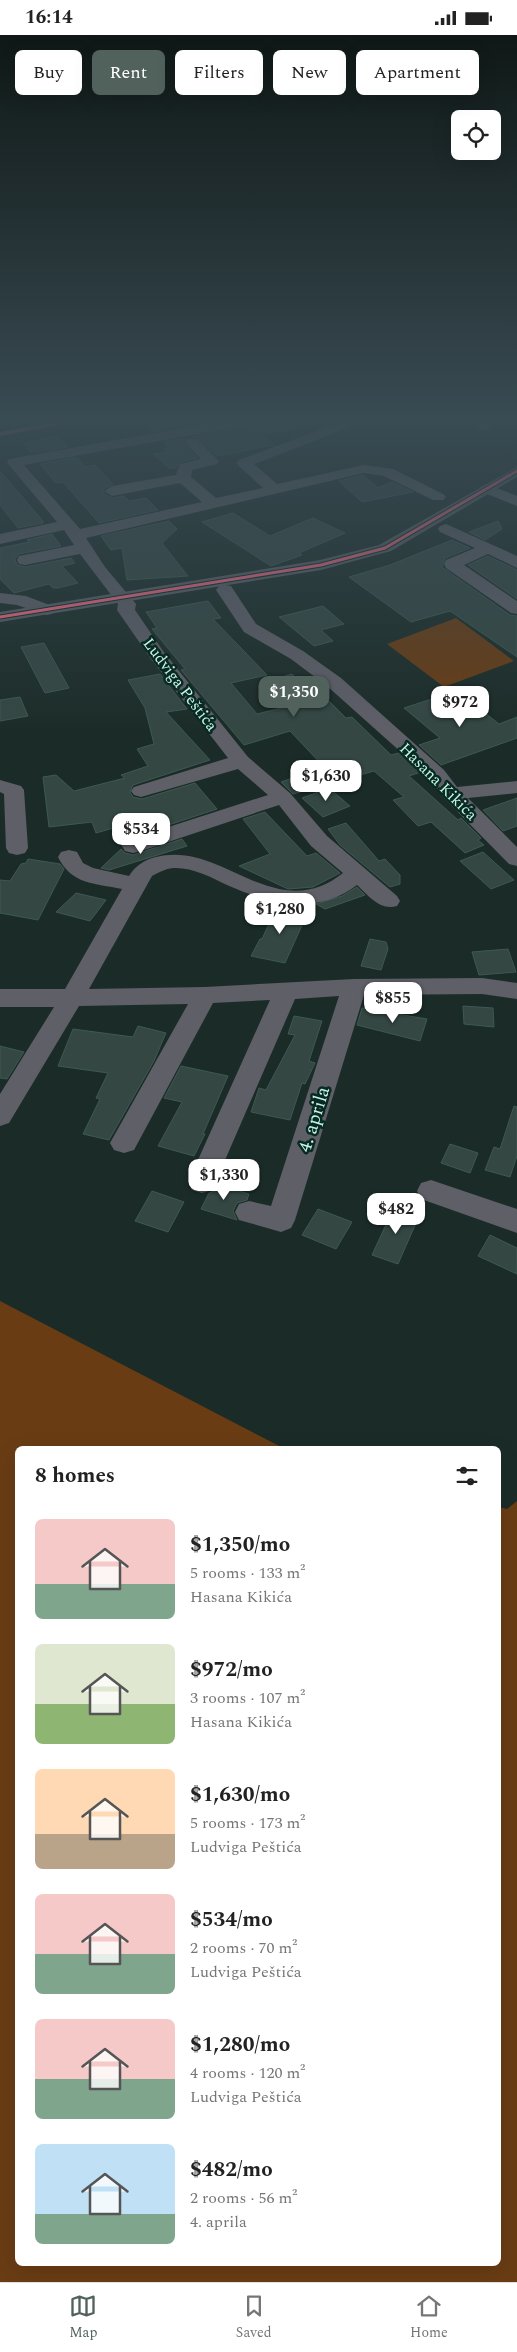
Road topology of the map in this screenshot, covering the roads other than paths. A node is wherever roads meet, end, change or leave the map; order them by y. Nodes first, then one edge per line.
1 (64, 524) edge
2 (128, 524) edge
3 (438, 524) edge
4 (454, 524) edge
5 (446, 529) junction
6 (76, 536) junction
7 (0, 539) edge
8 (488, 548) junction
9 (24, 560) dead end
10 (517, 563) edge
11 (225, 590) junction
12 (0, 598) edge
13 (125, 601) junction
14 (517, 609) edge
15 (46, 610) junction
16 (0, 617) edge
17 (0, 625) edge
18 (241, 761) junction
19 (0, 786) edge
20 (517, 787) edge
21 (141, 791) dead end
22 (451, 794) junction
23 (283, 797) junction
24 (133, 846) dead end
25 (17, 848) dead end
26 (69, 857) dead end
27 (517, 859) edge
28 (357, 874) junction
29 (136, 885) junction
30 (389, 901) dead end
31 (354, 987) junction
32 (286, 990) junction
33 (517, 991) edge
34 (205, 995) junction
35 (72, 997) junction
36 (0, 998) edge
37 (0, 1116) edge
38 (124, 1143) dead end
39 (202, 1182) dead end
40 (431, 1191) dead end
41 (249, 1212) dead end
42 (517, 1221) edge

1 - 6 street, Ludviga Peštića
2 - 6 street
3 - 13 main road
4 - 5 main road
5 - 8 street
5 - 11 main road
6 - 7 street
6 - 9 street
6 - 13 street, Ludviga Peštića
8 - 10 street
8 - 14 street
11 - 13 main road
11 - 22 street, Hasana Kikića
12 - 15 street
13 - 15 main road
13 - 17 main road
13 - 18 street, Ludviga Peštića
15 - 16 main road
18 - 21 street
18 - 23 street, Ludviga Peštića
19 - 25 street
20 - 22 street
22 - 27 street, Hasana Kikića
23 - 24 street
23 - 28 street, Ludviga Peštića
26 - 29 street
28 - 29 street
28 - 30 street, Ludviga Peštića
29 - 35 street
31 - 32 street
31 - 33 street
31 - 41 street, 4. aprila
32 - 34 street
32 - 39 street
34 - 35 street
34 - 38 street
35 - 36 street
35 - 37 street
40 - 42 street

